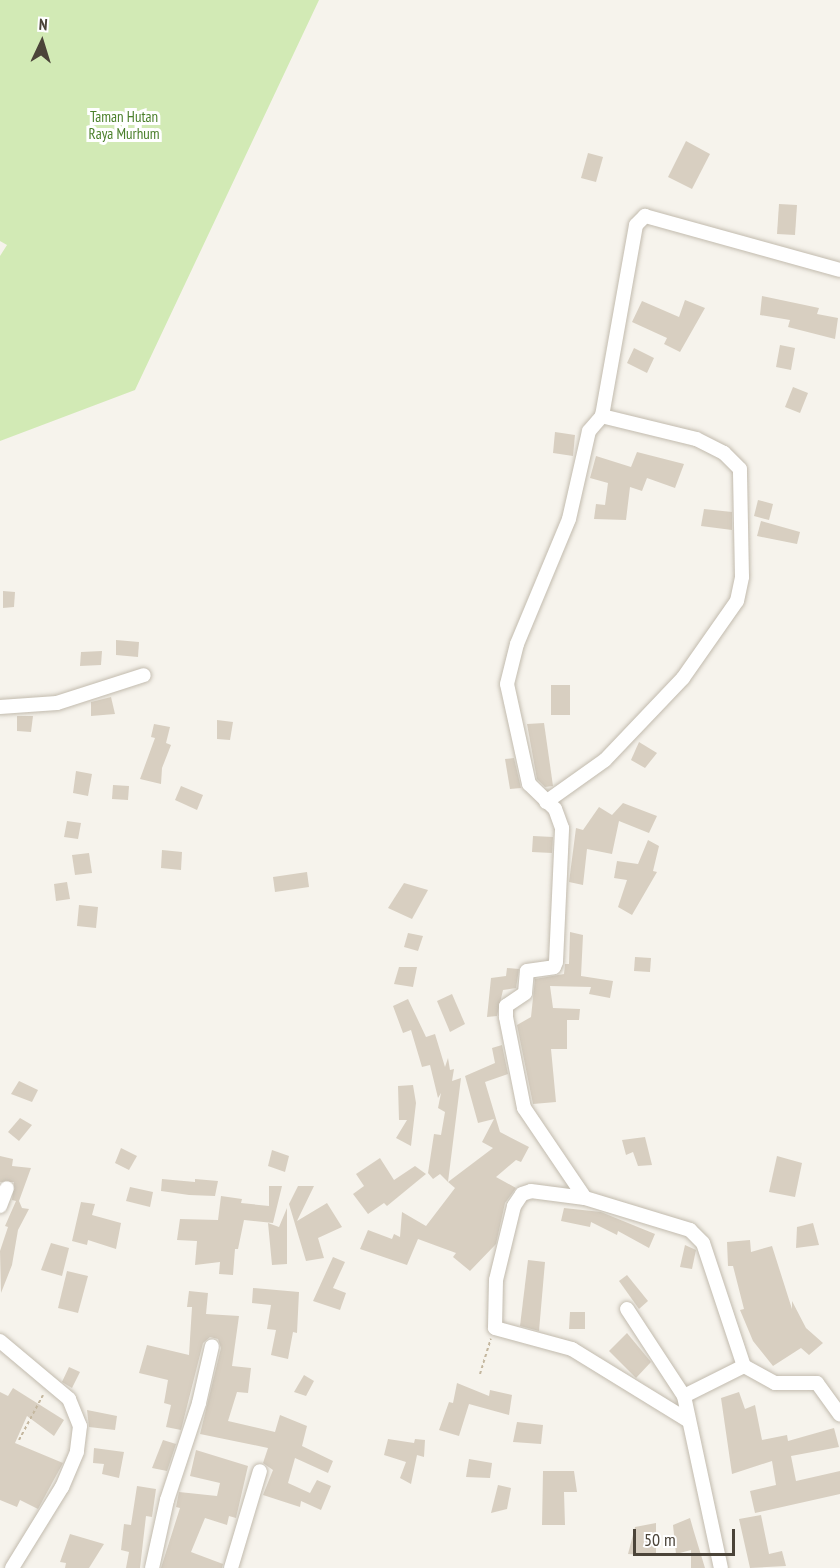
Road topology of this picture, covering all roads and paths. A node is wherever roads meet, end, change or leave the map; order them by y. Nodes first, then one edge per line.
1 (840, 270) edge
2 (602, 416) junction
3 (144, 675) dead end
4 (0, 707) edge
5 (546, 802) junction
6 (6, 1188) dead end
7 (585, 1198) junction
8 (0, 1206) edge
9 (627, 1309) dead end
10 (495, 1328) junction
11 (0, 1341) edge
12 (212, 1346) dead end
13 (744, 1366) junction
14 (480, 1374) dead end
15 (51, 1382) junction
16 (684, 1396) junction
17 (840, 1415) edge
18 (689, 1421) junction
19 (19, 1440) dead end
20 (260, 1471) dead end
21 (12, 1568) edge
22 (152, 1568) edge
23 (231, 1568) edge
24 (721, 1568) edge

1 - 2 street
2 - 5 street
2 - 5 street
3 - 4 street
5 - 7 street
6 - 8 street
7 - 10 street
7 - 13 street
9 - 16 street
10 - 14 path
10 - 18 street
11 - 15 street
12 - 22 street
13 - 16 street
13 - 17 street
15 - 19 path
15 - 21 street
16 - 18 street
18 - 24 street
20 - 23 street

